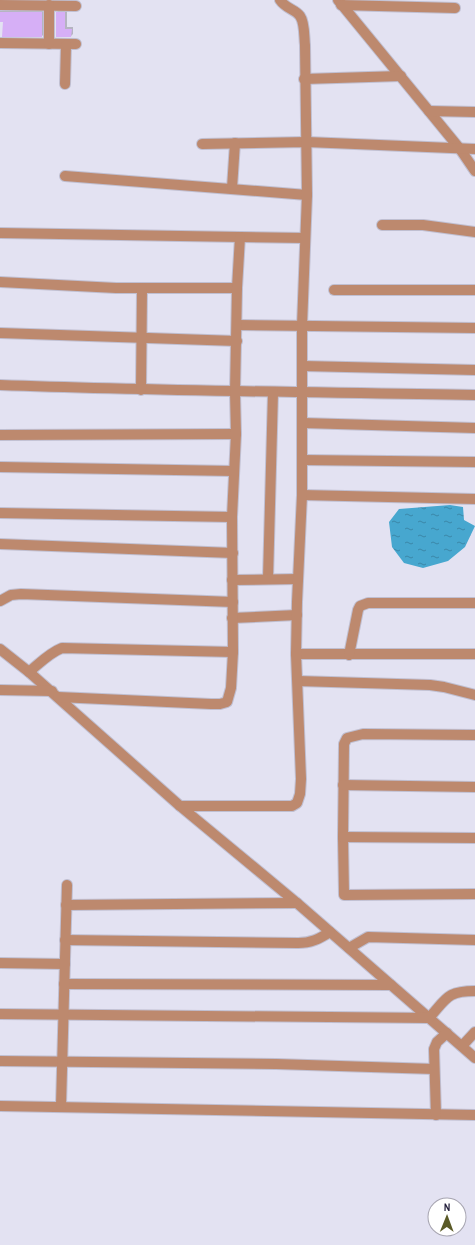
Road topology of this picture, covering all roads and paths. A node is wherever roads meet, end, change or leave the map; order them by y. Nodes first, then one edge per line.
1 (280, 0) edge
2 (340, 3) edge
3 (396, 3) edge
4 (0, 5) edge
5 (49, 6) junction
6 (76, 6) dead end
7 (455, 8) dead end
8 (0, 42) edge
9 (49, 44) junction
10 (401, 76) junction
11 (304, 79) junction
12 (65, 84) dead end
13 (429, 111) junction
14 (475, 112) edge
15 (307, 142) junction
16 (235, 143) junction
17 (202, 144) dead end
18 (460, 149) junction
19 (475, 149) edge
20 (475, 171) edge
21 (65, 176) dead end
22 (232, 188) junction
23 (307, 195) junction
24 (382, 225) dead end
25 (475, 232) edge
26 (0, 233) edge
27 (240, 237) junction
28 (304, 238) junction
29 (0, 282) edge
30 (142, 288) junction
31 (237, 288) junction
32 (334, 290) dead end
33 (475, 290) edge
34 (237, 325) junction
35 (302, 326) junction
36 (475, 328) edge
37 (0, 333) edge
38 (141, 337) junction
39 (237, 341) junction
40 (303, 366) junction
41 (475, 370) edge
42 (0, 385) edge
43 (141, 390) junction
44 (235, 392) junction
45 (273, 392) junction
46 (302, 392) junction
47 (475, 395) edge
48 (302, 423) junction
49 (475, 428) edge
50 (236, 434) junction
51 (0, 435) edge
52 (302, 460) junction
53 (475, 462) edge
54 (0, 467) edge
55 (234, 472) junction
56 (302, 495) junction
57 (475, 499) edge
58 (0, 513) edge
59 (232, 517) junction
60 (0, 544) edge
61 (233, 553) junction
62 (268, 579) junction
63 (298, 579) junction
64 (232, 580) junction
65 (0, 601) edge
66 (233, 602) junction
67 (475, 603) edge
68 (297, 615) junction
69 (232, 618) junction
70 (0, 649) edge
71 (233, 652) junction
72 (296, 654) junction
73 (475, 654) edge
74 (349, 655) junction
75 (30, 672) junction
76 (298, 682) junction
77 (0, 690) edge
78 (55, 694) junction
79 (475, 695) edge
80 (475, 735) edge
81 (343, 785) junction
82 (475, 787) edge
83 (180, 806) junction
84 (343, 837) junction
85 (475, 838) edge
86 (66, 885) dead end
87 (475, 894) edge
88 (296, 903) junction
89 (66, 905) junction
90 (330, 932) junction
91 (65, 940) junction
92 (475, 940) edge
93 (349, 948) junction
94 (0, 963) edge
95 (65, 964) junction
96 (64, 984) junction
97 (391, 984) junction
98 (475, 991) edge
99 (0, 1014) edge
100 (63, 1015) junction
101 (429, 1018) junction
102 (475, 1032) edge
103 (446, 1033) junction
104 (462, 1046) junction
105 (475, 1058) edge
106 (0, 1061) edge
107 (62, 1062) junction
108 (434, 1069) junction
109 (0, 1106) edge
110 (61, 1106) junction
111 (436, 1115) junction
112 (475, 1115) edge

1 - 11 street
2 - 3 street
2 - 10 street
3 - 7 street
4 - 5 street
5 - 6 street
5 - 9 street
8 - 9 street
9 - 12 street
10 - 11 street
10 - 13 street
11 - 15 street
13 - 14 street
13 - 18 street
15 - 16 street
15 - 18 street
15 - 23 street
16 - 17 street
16 - 22 street
18 - 19 street
18 - 20 street
21 - 22 street
22 - 23 street
23 - 28 street
24 - 25 street
26 - 27 street
27 - 28 street
27 - 31 street
28 - 35 street
29 - 30 street
30 - 31 street
30 - 38 street
31 - 34 street
32 - 33 street
34 - 35 street
34 - 39 street
35 - 36 street
35 - 40 street
37 - 38 street
38 - 39 street
38 - 43 street
39 - 44 street
40 - 41 street
40 - 46 street
42 - 43 street
43 - 44 street
44 - 45 street
44 - 50 street
45 - 46 street
45 - 62 street
46 - 47 street
46 - 48 street
48 - 49 street
48 - 52 street
50 - 51 street
50 - 55 street
52 - 53 street
52 - 56 street
54 - 55 street
55 - 59 street
56 - 57 street
56 - 63 street
58 - 59 street
59 - 61 street
60 - 61 street
61 - 64 street
62 - 63 street
62 - 64 street
63 - 68 street
64 - 66 street
65 - 66 street
66 - 69 street
67 - 74 street
68 - 69 street
68 - 72 street
69 - 71 street
70 - 75 street
71 - 75 street
71 - 78 street
72 - 74 street
72 - 76 street
73 - 74 street
75 - 78 street
76 - 79 street
76 - 83 street
77 - 78 street
78 - 83 street
80 - 81 street
81 - 82 street
81 - 84 street
83 - 88 street
84 - 85 street
84 - 87 street
86 - 89 street
88 - 89 street
88 - 90 street
89 - 91 street
90 - 91 street
90 - 93 street
91 - 95 street
92 - 93 street
93 - 97 street
94 - 95 street
95 - 96 street
96 - 97 street
96 - 100 street
97 - 101 street
98 - 101 street
99 - 100 street
100 - 101 street
100 - 107 street
101 - 103 street
102 - 104 street
103 - 104 street
103 - 108 street
104 - 105 street
106 - 107 street
107 - 108 street
107 - 110 street
108 - 111 street
109 - 110 street
110 - 111 street
111 - 112 street

